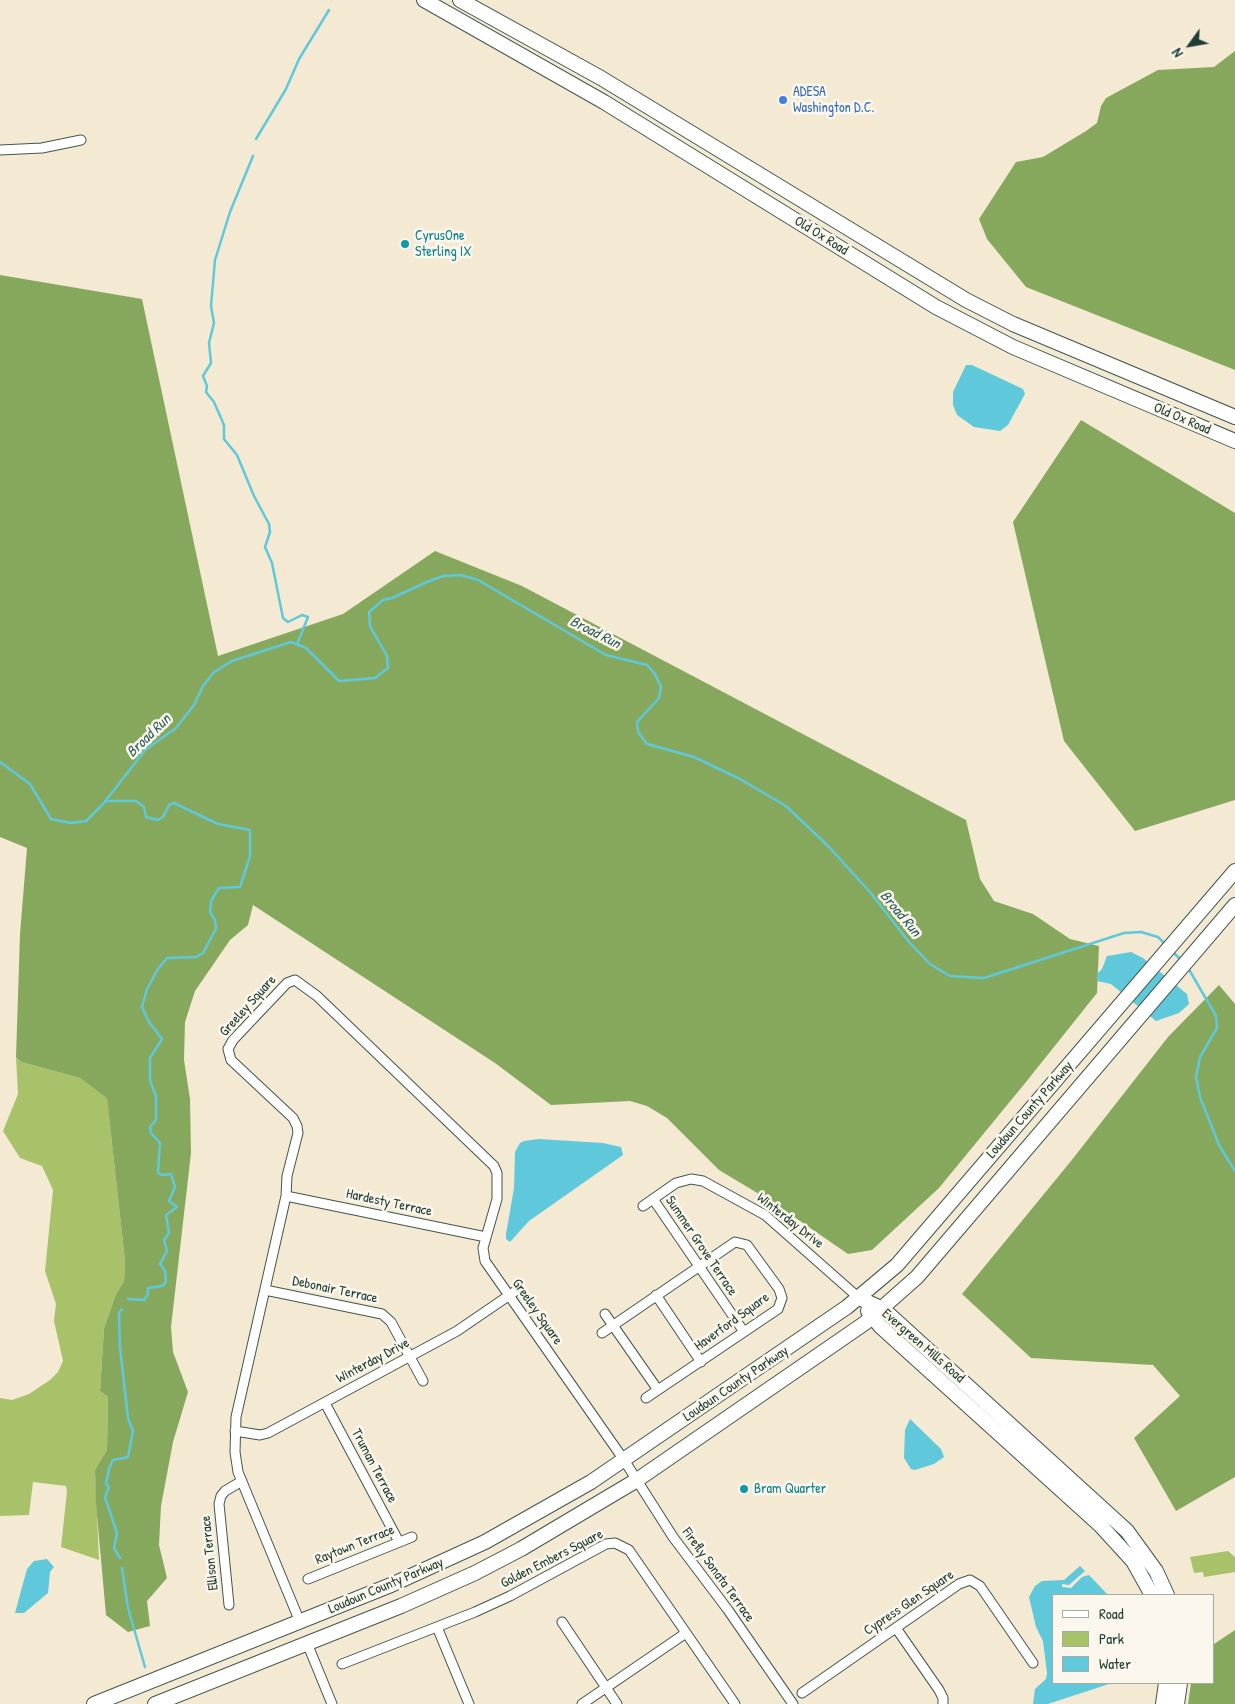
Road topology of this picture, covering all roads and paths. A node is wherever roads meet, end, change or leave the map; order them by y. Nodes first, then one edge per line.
1 (424, 0) edge
2 (460, 0) edge
3 (80, 140) dead end
4 (0, 150) edge
5 (1235, 417) edge
6 (1235, 441) edge
7 (1235, 871) edge
8 (1235, 905) edge
9 (286, 1196) junction
10 (653, 1199) junction
11 (643, 1206) dead end
12 (486, 1237) junction
13 (698, 1266) junction
14 (264, 1290) junction
15 (517, 1290) dead end
16 (656, 1295) junction
17 (509, 1296) junction
18 (859, 1298) junction
19 (877, 1313) junction
20 (605, 1314) dead end
21 (613, 1325) junction
22 (744, 1332) junction
23 (602, 1333) dead end
24 (410, 1357) junction
25 (701, 1362) junction
26 (423, 1381) dead end
27 (658, 1390) junction
28 (646, 1398) dead end
29 (325, 1403) junction
30 (236, 1431) junction
31 (624, 1460) junction
32 (637, 1480) junction
33 (242, 1481) junction
34 (412, 1537) dead end
35 (399, 1542) junction
36 (308, 1578) dead end
37 (1151, 1594) edge
38 (1166, 1594) edge
39 (229, 1605) dead end
40 (300, 1622) junction
41 (562, 1622) dead end
42 (437, 1626) junction
43 (896, 1628) junction
44 (686, 1634) junction
45 (307, 1643) junction
46 (1033, 1663) dead end
47 (342, 1664) dead end
48 (1166, 1684) edge
49 (1180, 1684) edge
50 (605, 1688) junction
51 (802, 1693) dead end
52 (730, 1702) edge
53 (790, 1703) edge
54 (94, 1704) edge
55 (154, 1704) edge
56 (332, 1704) edge
57 (469, 1704) edge
58 (582, 1704) edge
59 (617, 1704) edge
60 (943, 1704) edge
61 (1163, 1704) edge
62 (1177, 1704) edge

1 - 6 main road, Old Ox Road
2 - 5 main road, Old Ox Road
3 - 4 street
7 - 18 main road, Loudoun County Parkway
8 - 19 main road, Loudoun County Parkway
9 - 12 street, Hardesty Terrace
9 - 12 street, Greeley Square
9 - 14 street, Greeley Square
10 - 11 street, Winterday Drive
10 - 13 street, Summer Grove Terrace
10 - 18 street, Winterday Drive
12 - 17 street, Greeley Square
13 - 16 street, Haverford Square
13 - 22 street, Summer Grove Terrace
13 - 22 street, Haverford Square
14 - 24 street, Debonair Terrace
14 - 30 street, Greeley Square
15 - 17 street, Winterday Drive
16 - 21 street, Haverford Square
16 - 25 street
17 - 24 street, Winterday Drive
17 - 31 street, Greeley Square
18 - 19 main road, Evergreen Mills Road
18 - 31 main road, Loudoun County Parkway
19 - 32 main road, Loudoun County Parkway
19 - 37 main road, Evergreen Mills Road
19 - 38 main road, Evergreen Mills Road
20 - 21 street
21 - 23 street, Haverford Square
21 - 27 street
22 - 25 street, Haverford Square
24 - 26 street, Debonair Terrace
24 - 29 street, Winterday Drive
25 - 27 street, Haverford Square
27 - 28 street, Haverford Square
29 - 30 street, Winterday Drive
29 - 35 street, Truman Terrace
30 - 33 street, Greeley Square
31 - 32 street, Firefly Sonata Terrace
31 - 40 main road, Loudoun County Parkway
32 - 45 main road, Loudoun County Parkway
32 - 53 street, Firefly Sonata Terrace
33 - 39 street, Ellison Terrace
33 - 40 street, Greeley Square
34 - 35 street, Raytown Terrace
35 - 36 street, Raytown Terrace
40 - 54 main road, Loudoun County Parkway
41 - 50 street
42 - 44 street, Golden Embers Square
42 - 47 street, Golden Embers Square
42 - 57 street
43 - 46 street, Cypress Glen Square
43 - 51 street, Cypress Glen Square
43 - 60 street
44 - 50 street
44 - 52 street, Golden Embers Square
45 - 55 main road, Loudoun County Parkway
45 - 56 street
48 - 61 main road
49 - 62 main road
50 - 58 street
50 - 59 street

